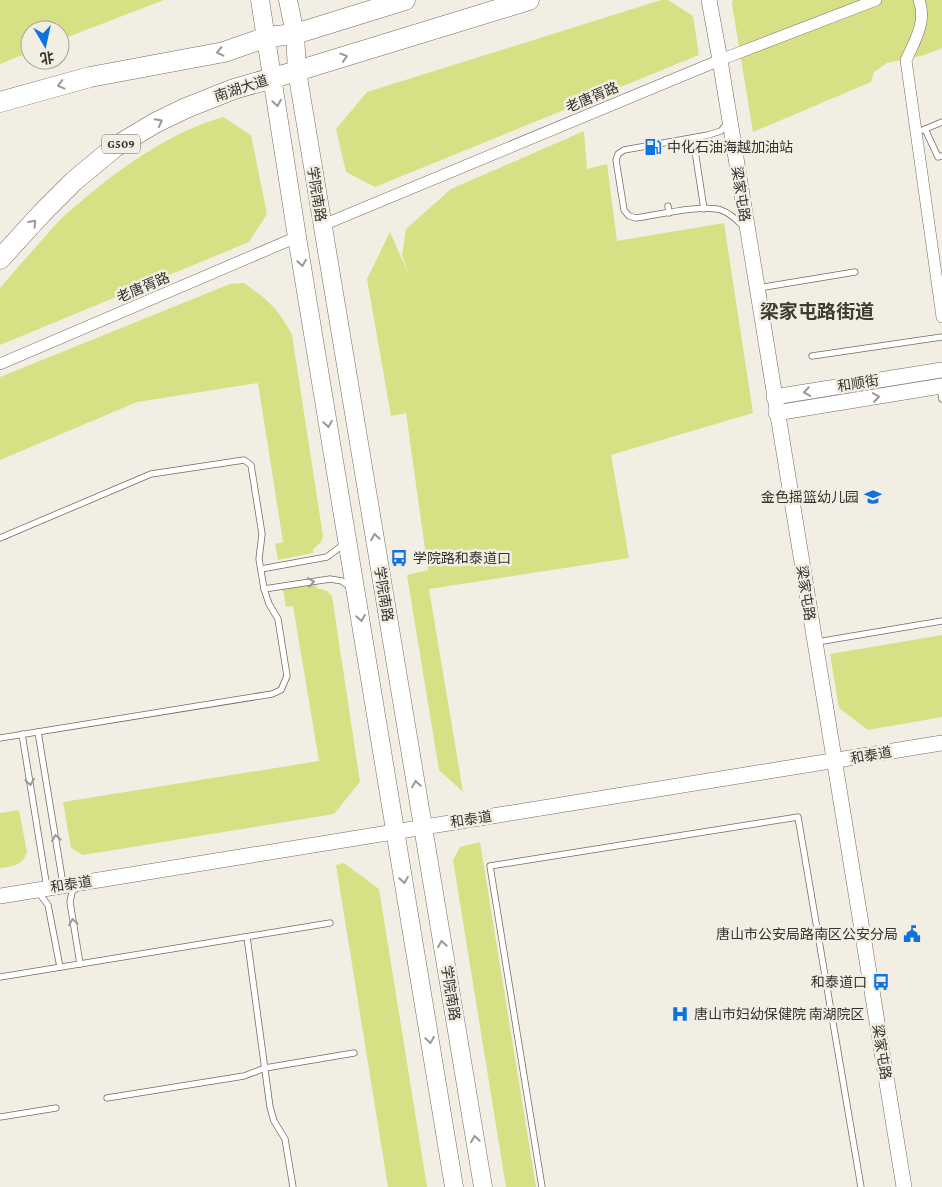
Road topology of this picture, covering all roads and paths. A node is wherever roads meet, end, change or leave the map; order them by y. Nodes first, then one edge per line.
1 (260, 0) edge
2 (288, 0) edge
3 (405, 0) edge
4 (529, 0) edge
5 (709, 0) edge
6 (876, 0) edge
7 (919, 0) edge
8 (295, 34) junction
9 (266, 37) junction
10 (720, 60) junction
11 (297, 71) junction
12 (273, 77) junction
13 (0, 102) edge
14 (730, 121) junction
15 (942, 122) edge
16 (921, 131) junction
17 (692, 138) junction
18 (942, 156) edge
19 (668, 206) dead end
20 (704, 209) junction
21 (669, 213) junction
22 (322, 225) junction
23 (748, 232) junction
24 (297, 236) junction
25 (0, 259) edge
26 (855, 272) dead end
27 (940, 284) edge
28 (756, 288) junction
29 (942, 317) edge
30 (942, 337) edge
31 (812, 356) dead end
32 (0, 364) edge
33 (942, 370) edge
34 (941, 390) edge
35 (774, 397) junction
36 (776, 413) junction
37 (0, 538) edge
38 (348, 541) junction
39 (260, 569) junction
40 (264, 589) junction
41 (356, 591) junction
42 (942, 621) edge
43 (814, 643) junction
44 (38, 732) junction
45 (22, 734) junction
46 (0, 738) edge
47 (942, 743) edge
48 (834, 761) junction
49 (423, 827) junction
50 (396, 832) junction
51 (81, 883) junction
52 (64, 886) junction
53 (41, 889) junction
54 (0, 896) edge
55 (330, 924) dead end
56 (247, 937) junction
57 (80, 964) junction
58 (60, 967) junction
59 (0, 977) edge
60 (354, 1053) dead end
61 (265, 1068) junction
62 (106, 1098) dead end
63 (56, 1108) dead end
64 (0, 1117) edge
65 (293, 1187) edge
66 (454, 1187) edge
67 (483, 1187) edge
68 (542, 1187) edge
69 (861, 1187) edge
70 (904, 1187) edge

1 - 9 main road, 学院南路
2 - 8 main road, 学院南路
3 - 8 highway
11 -> 4 highway, 南湖大道 / G509
5 - 10 street, 梁家屯路
6 - 10 street, 老唐胥路
7 - 16 street
8 - 9 highway
8 - 11 main road, 学院南路
9 - 12 main road, 学院南路
9 -> 13 highway
10 - 14 street, 梁家屯路
10 - 22 street, 老唐胥路
11 - 12 highway, 南湖大道 / G509
11 - 22 main road, 学院南路
12 -> 24 main road, 学院南路
25 -> 12 highway, 南湖大道 / G509
14 - 17 lane
14 - 23 street, 梁家屯路
15 - 16 lane
16 - 18 lane
16 - 27 street
17 - 20 lane
17 - 21 lane
19 - 21 lane
20 - 21 lane
20 - 23 lane
49 -> 22 main road, 学院南路
23 - 28 street, 梁家屯路
24 - 32 street, 老唐胥路
24 -> 38 main road, 学院南路
26 - 28 lane
27 - 29 street
28 - 35 street, 梁家屯路
30 - 31 lane
33 -> 35 street, 和顺街
36 -> 34 street, 和顺街
35 - 36 street, 梁家屯路
36 - 43 street, 梁家屯路
37 - 39 lane
38 - 39 lane
38 - 41 main road, 学院南路
39 - 40 lane
40 -> 41 lane
40 - 44 lane
41 -> 50 main road, 学院南路
42 - 43 lane
43 - 48 street, 梁家屯路
44 - 45 lane
52 -> 44 lane
45 - 46 lane
45 -> 53 lane
47 - 48 street, 和泰道
48 - 49 street, 和泰道
48 - 70 street, 梁家屯路
49 - 50 street, 和泰道
67 -> 49 main road, 学院南路
50 - 51 street, 和泰道
50 -> 66 main road, 学院南路
51 - 52 street, 和泰道
57 -> 51 lane
52 - 53 street, 和泰道
53 - 54 street, 和泰道
53 - 58 lane
55 - 56 lane
56 - 57 lane
56 - 61 lane
57 - 58 lane
58 - 59 lane
60 - 61 lane
61 - 62 lane
61 - 65 lane
63 - 64 lane
68 - 69 lane

